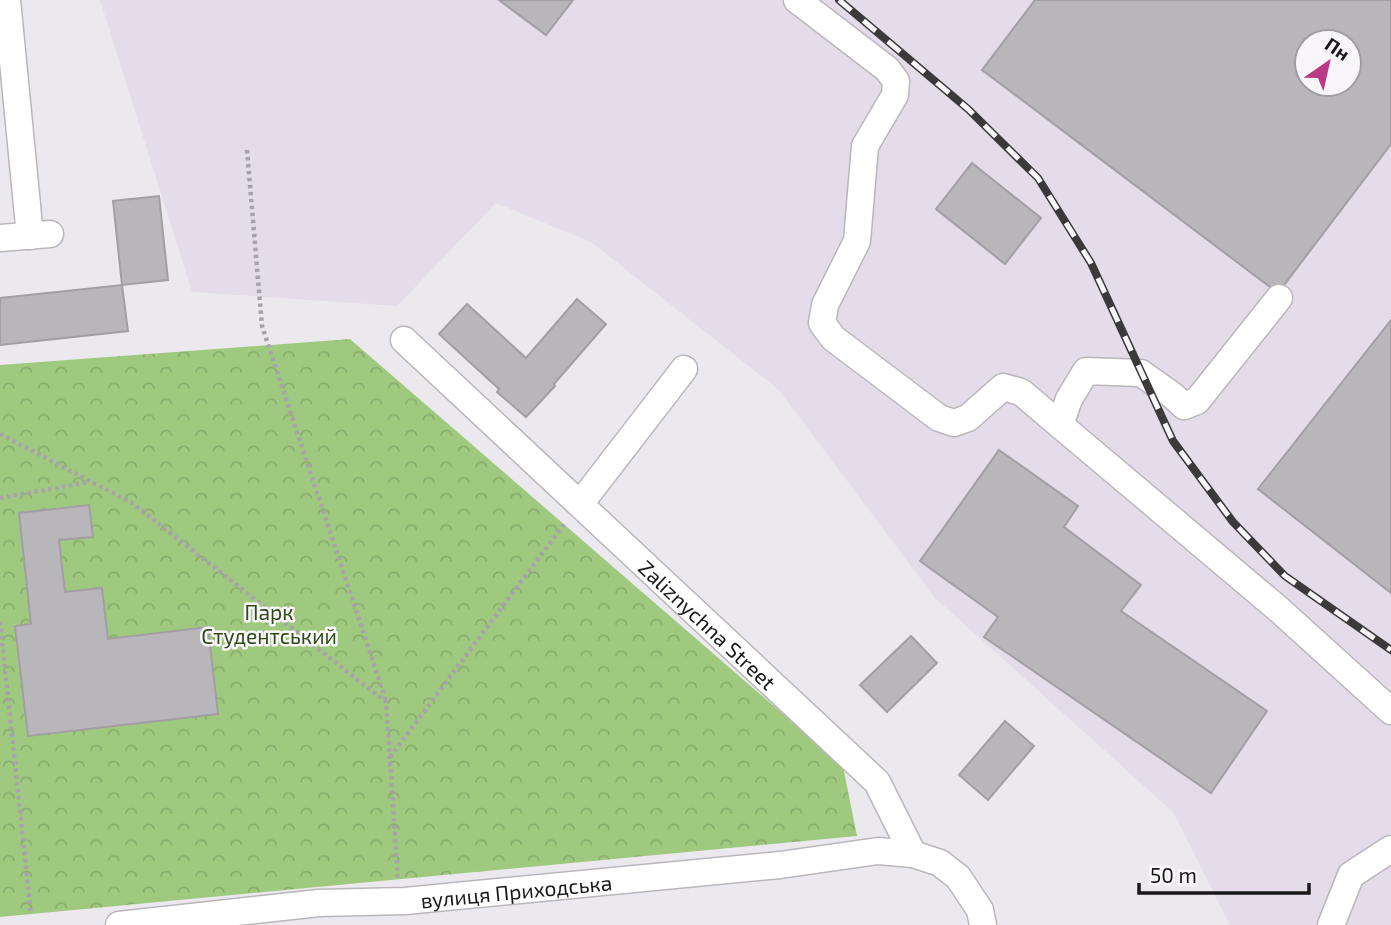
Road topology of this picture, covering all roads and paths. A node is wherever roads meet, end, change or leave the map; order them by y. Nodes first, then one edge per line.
1 (6, 0) edge
2 (797, 0) edge
3 (247, 150) dead end
4 (0, 238) edge
5 (1279, 298) dead end
6 (404, 340) dead end
7 (684, 369) dead end
8 (1060, 425) junction
9 (0, 434) edge
10 (91, 482) junction
11 (0, 498) edge
12 (580, 504) junction
13 (0, 622) edge
14 (7, 684) junction
15 (0, 685) edge
16 (386, 702) junction
17 (1391, 712) edge
18 (390, 758) junction
19 (1391, 849) edge
20 (914, 854) junction
21 (403, 902) edge
22 (31, 914) dead end
23 (119, 925) edge
24 (983, 925) edge
25 (1331, 925) edge

1 - 4 street
2 - 8 street
3 - 16 path
5 - 8 street
6 - 12 street, Zaliznychna Street
7 - 12 street
8 - 17 street
9 - 10 path
10 - 11 path
10 - 16 path
12 - 18 path
12 - 20 street, Zaliznychna Street
13 - 14 path
14 - 15 path
14 - 22 path
16 - 18 path
18 - 21 path
19 - 25 street
20 - 21 street, вулиця Приходська
20 - 24 street
21 - 23 street, вулиця Приходська

